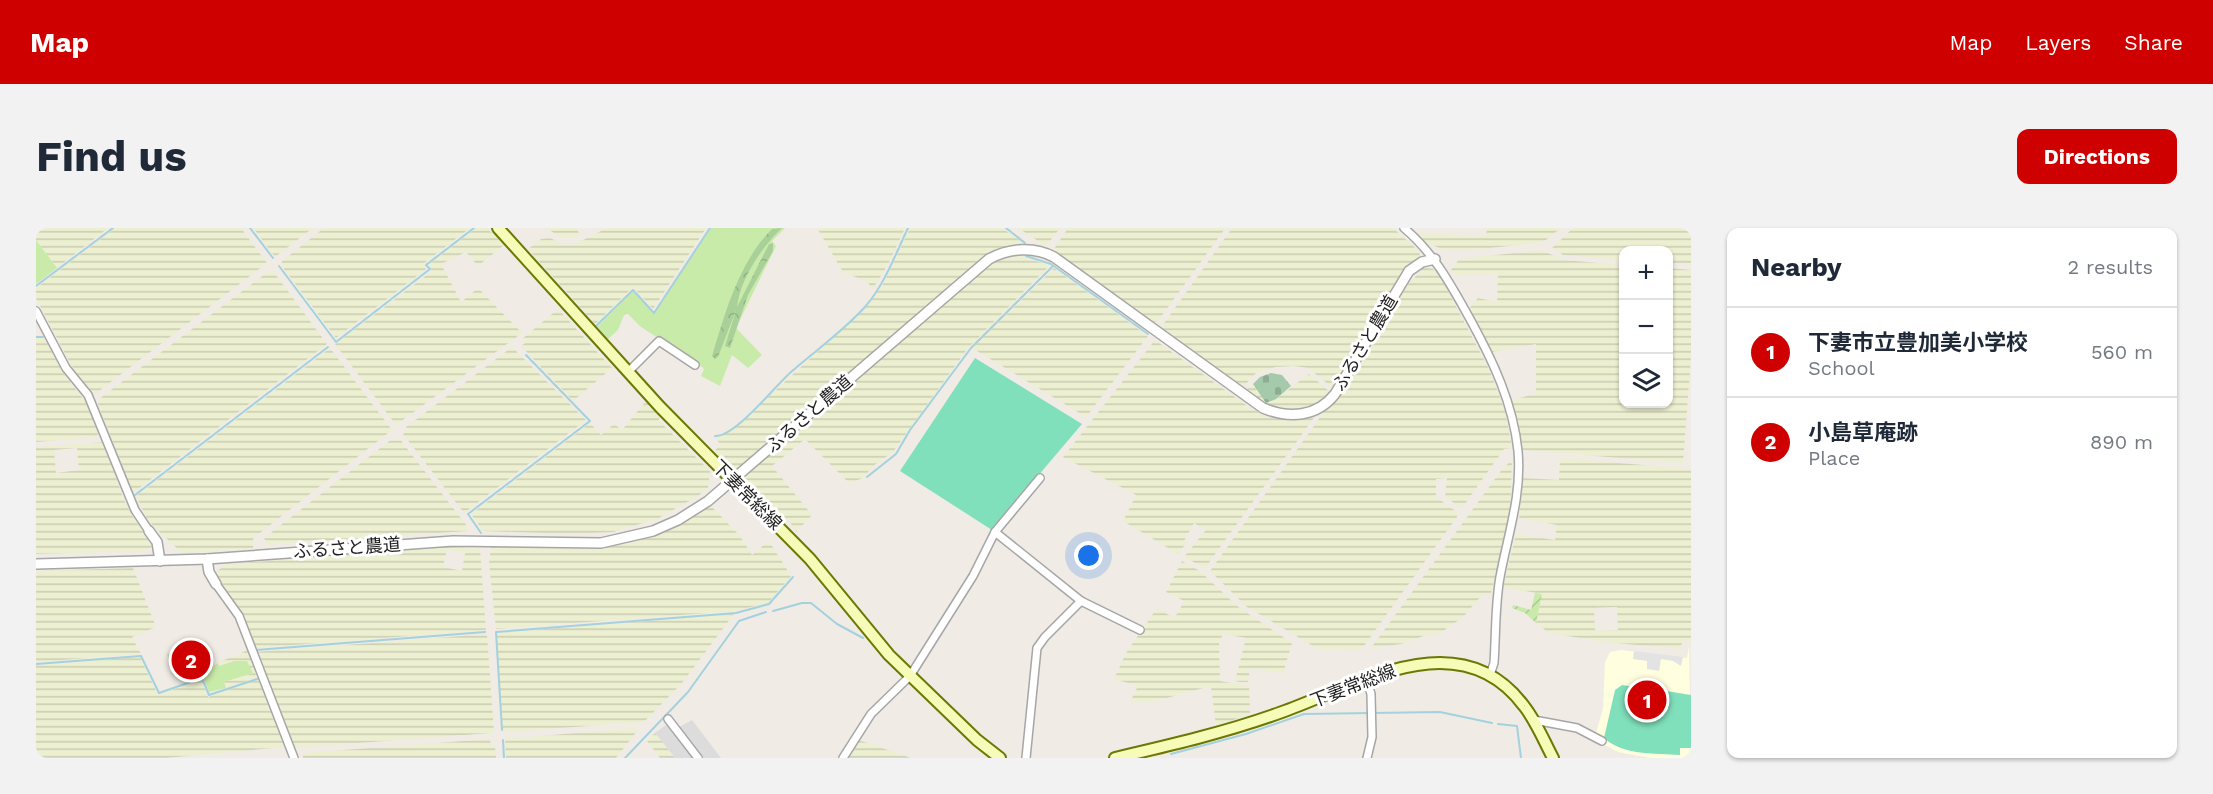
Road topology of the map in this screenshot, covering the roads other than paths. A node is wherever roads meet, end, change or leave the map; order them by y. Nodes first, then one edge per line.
1 (498, 228) edge
2 (1404, 228) edge
3 (1435, 259) junction
4 (36, 311) edge
5 (695, 365) dead end
6 (628, 372) junction
7 (1040, 478) dead end
8 (732, 480) junction
9 (148, 531) joint
10 (995, 532) junction
11 (207, 559) junction
12 (160, 561) junction
13 (36, 564) edge
14 (216, 584) joint
15 (1081, 601) junction
16 (1140, 630) dead end
17 (1490, 675) junction
18 (910, 676) junction
19 (1367, 680) junction
20 (668, 719) dead end
21 (1533, 720) junction
22 (1602, 741) dead end
23 (294, 758) edge
24 (698, 758) edge
25 (843, 758) edge
26 (1000, 758) edge
27 (1026, 758) edge
28 (1115, 758) edge
29 (1366, 758) edge
30 (1553, 758) edge

1 - 6 main road, 下妻常総線
2 - 3 street
3 - 8 street, ふるさと農道
3 - 17 street
4 - 9 street
5 - 6 street
6 - 8 main road, 下妻常総線
7 - 10 street
8 - 11 street, ふるさと農道
8 - 18 main road, 下妻常総線
9 - 12 street
10 - 15 street
10 - 18 street
11 - 12 street, ふるさと農道
11 - 14 street
12 - 13 street, ふるさと農道
14 - 23 street
15 - 16 street
15 - 27 street
17 - 19 main road, 下妻常総線
17 - 21 main road, 下妻常総線
18 - 25 street
18 - 26 main road, 下妻常総線
19 - 28 main road, 下妻常総線
19 - 29 street
20 - 24 street
21 - 22 street
21 - 30 main road, 下妻常総線

